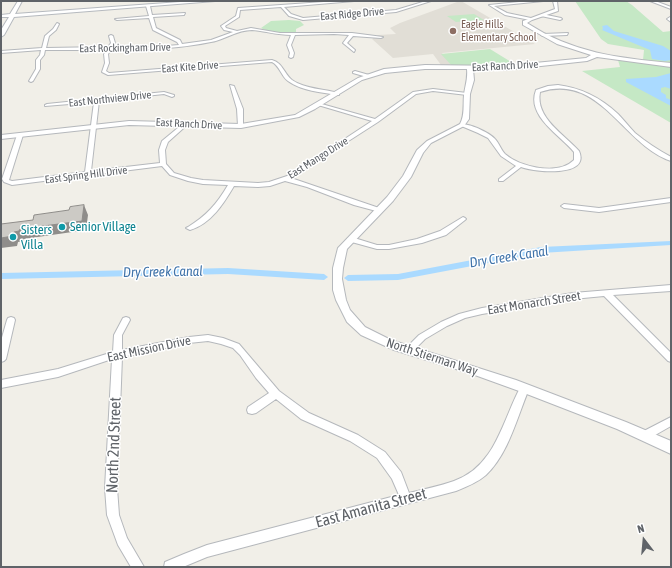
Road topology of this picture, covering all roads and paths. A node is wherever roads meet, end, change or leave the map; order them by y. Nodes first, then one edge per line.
1 (20, 1) edge
2 (214, 1) edge
3 (342, 1) edge
4 (352, 1) edge
5 (429, 1) edge
6 (541, 1) edge
7 (548, 1) edge
8 (555, 1) edge
9 (652, 1) edge
10 (335, 2) edge
11 (148, 6) junction
12 (282, 6) junction
13 (671, 8) edge
14 (184, 14) dead end
15 (542, 15) junction
16 (1, 16) edge
17 (12, 16) junction
18 (150, 16) junction
19 (671, 18) edge
20 (117, 19) dead end
21 (530, 19) junction
22 (560, 19) dead end
23 (671, 21) edge
24 (57, 24) dead end
25 (236, 32) junction
26 (293, 34) junction
27 (352, 34) junction
28 (567, 34) dead end
29 (1, 35) edge
30 (543, 35) junction
31 (111, 36) dead end
32 (381, 37) dead end
33 (181, 46) junction
34 (110, 49) junction
35 (42, 50) junction
36 (354, 51) dead end
37 (1, 53) edge
38 (596, 55) junction
39 (291, 57) dead end
40 (671, 65) edge
41 (470, 68) junction
42 (355, 72) dead end
43 (367, 76) junction
44 (31, 81) dead end
45 (232, 86) dead end
46 (337, 94) junction
47 (467, 94) junction
48 (172, 96) dead end
49 (97, 100) junction
50 (320, 104) junction
51 (47, 105) dead end
52 (376, 121) junction
53 (185, 124) junction
54 (462, 125) junction
55 (241, 126) junction
56 (94, 127) junction
57 (20, 135) junction
58 (1, 137) edge
59 (671, 159) edge
60 (163, 164) junction
61 (521, 165) junction
62 (88, 174) junction
63 (286, 179) junction
64 (501, 180) dead end
65 (232, 184) junction
66 (671, 200) edge
67 (564, 206) dead end
68 (380, 210) junction
69 (463, 220) dead end
70 (190, 228) dead end
71 (351, 239) junction
72 (671, 288) edge
73 (606, 293) junction
74 (11, 320) dead end
75 (126, 320) dead end
76 (408, 351) junction
77 (118, 354) junction
78 (1, 359) edge
79 (671, 359) edge
80 (1, 384) edge
81 (524, 388) junction
82 (276, 394) junction
83 (252, 410) dead end
84 (671, 421) edge
85 (646, 435) junction
86 (671, 448) edge
87 (406, 499) junction
88 (138, 567) edge
89 (170, 567) edge

1 - 17 main road
2 - 11 main road
3 - 4 street
3 - 10 street
5 - 12 street, East Ridge Drive
6 - 21 street
7 - 8 street
8 - 15 street
9 - 13 street
10 - 12 street
11 - 17 main road
11 - 18 street
12 - 25 street
14 - 18 street
15 - 21 street
15 - 22 street
16 - 17 main road
17 - 29 main road
18 - 20 street
18 - 33 street
19 - 23 street
21 - 30 street
24 - 35 street
25 - 26 street, East Rockingham Drive
25 - 33 street, East Rockingham Drive
26 - 27 street, East Rockingham Drive
26 - 39 street
27 - 32 street, East Rockingham Drive
27 - 36 street
28 - 30 street
30 - 38 street
31 - 34 street
33 - 34 street, East Rockingham Drive
34 - 35 street, East Rockingham Drive
34 - 46 street, East Kite Drive
35 - 37 street, East Rockingham Drive
35 - 44 street
38 - 40 street
38 - 41 street, East Ranch Drive
41 - 43 street, East Ranch Drive
41 - 47 street
42 - 43 street
43 - 46 street, East Ranch Drive
45 - 55 street
46 - 50 street, East Ranch Drive
47 - 52 street, East Mango Drive
47 - 54 street
48 - 49 street, East Northview Drive
49 - 51 street, East Northview Drive
49 - 56 street
50 - 52 street
50 - 55 street, East Ranch Drive
52 - 63 street, East Mango Drive
53 - 55 street, East Ranch Drive
53 - 56 street, East Ranch Drive
53 - 60 street
54 - 61 street
54 - 68 street, North Stierman Way
56 - 57 street, East Ranch Drive
56 - 62 street
57 - 58 street, East Ranch Drive
57 - 62 street, East Spring Hill Drive
59 - 61 street
60 - 62 street, East Spring Hill Drive
60 - 65 street, East Mango Drive
61 - 64 street
63 - 65 street, East Mango Drive
63 - 68 street
65 - 70 street
66 - 67 street
68 - 71 street, North Stierman Way
69 - 71 street
71 - 76 street, North Stierman Way
72 - 73 street, East Monarch Street
73 - 76 street, East Monarch Street
73 - 79 street
74 - 78 street
75 - 77 street, North 2nd Street
76 - 81 street, North Stierman Way
77 - 80 street, East Mission Drive
77 - 82 street, East Mission Drive
77 - 88 street, North 2nd Street
81 - 85 street, North Stierman Way
81 - 87 street, East Amanita Street
82 - 83 street
82 - 87 street, East Mission Drive
84 - 85 street
85 - 86 street, North Stierman Way
87 - 89 street, East Amanita Street

